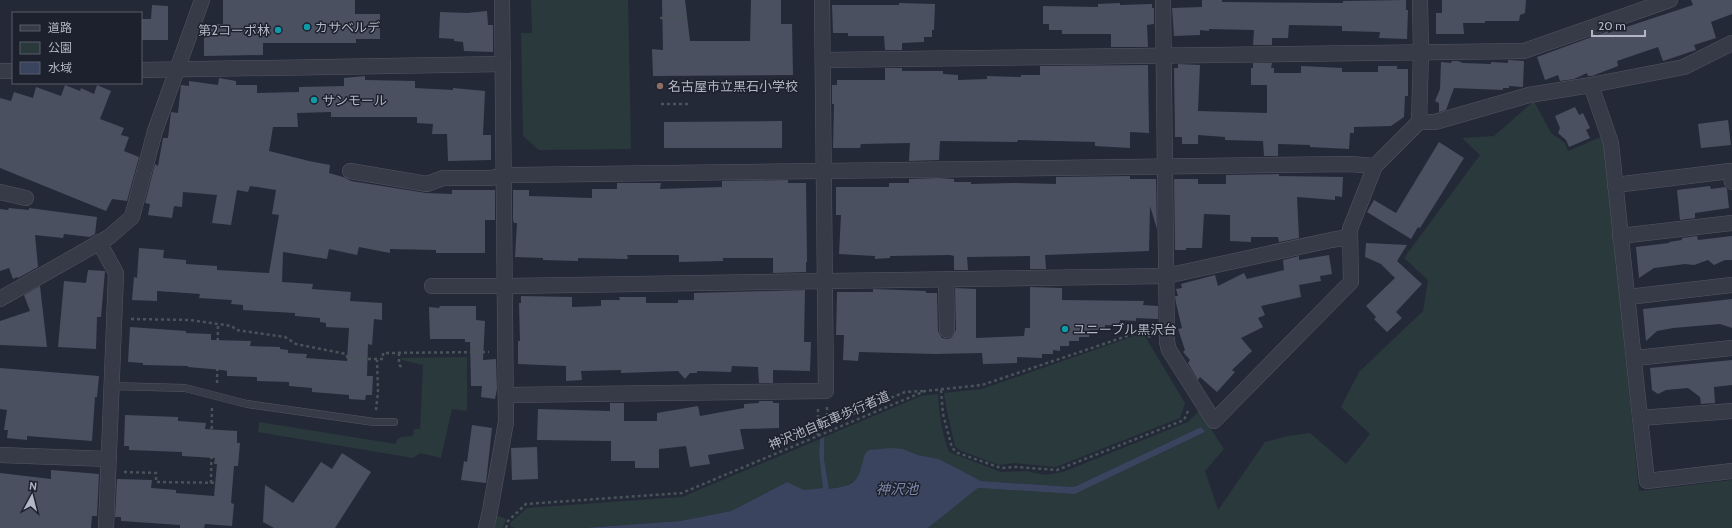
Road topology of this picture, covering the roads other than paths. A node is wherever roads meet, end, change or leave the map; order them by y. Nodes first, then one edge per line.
1 (202, 0) edge
2 (502, 0) edge
3 (822, 0) edge
4 (1163, 0) edge
5 (1420, 0) edge
6 (1670, 0) edge
7 (1732, 44) edge
8 (1421, 53) junction
9 (1164, 54) junction
10 (823, 60) junction
11 (503, 64) junction
12 (178, 69) junction
13 (142, 70) edge
14 (0, 71) edge
15 (12, 71) edge
16 (1591, 85) junction
17 (1419, 122) junction
18 (1164, 166) junction
19 (1375, 166) junction
20 (350, 171) dead end
21 (824, 171) junction
22 (504, 175) junction
23 (1732, 182) edge
24 (1616, 185) junction
25 (0, 192) edge
26 (26, 198) dead end
27 (1732, 223) edge
28 (1620, 236) junction
29 (1350, 238) junction
30 (99, 242) junction
31 (1166, 276) junction
32 (946, 280) junction
33 (825, 282) junction
34 (1732, 285) edge
35 (432, 286) dead end
36 (505, 286) junction
37 (1628, 297) junction
38 (0, 299) edge
39 (946, 330) dead end
40 (1732, 348) edge
41 (1635, 358) junction
42 (111, 386) junction
43 (506, 395) junction
44 (1732, 411) edge
45 (1640, 418) junction
46 (394, 422) dead end
47 (0, 456) edge
48 (108, 459) junction
49 (1732, 471) edge
50 (106, 528) edge
51 (486, 528) edge

1 - 12 street
2 - 11 street
3 - 10 street
4 - 9 street
5 - 8 street
6 - 8 street
7 - 16 street
8 - 9 street
8 - 17 street
9 - 10 street
9 - 18 street
10 - 21 street
11 - 12 street
11 - 22 street
12 - 13 street
12 - 30 street
14 - 15 street
16 - 17 street
16 - 24 street
17 - 19 street
18 - 19 street
18 - 21 street
18 - 31 street
19 - 29 street
20 - 22 street
21 - 22 street
21 - 33 street
22 - 36 street
23 - 24 street
24 - 28 street
25 - 26 street
27 - 28 street
28 - 37 street
29 - 31 street
29 - 31 street
30 - 38 street
30 - 42 street
31 - 32 street
32 - 33 street
32 - 39 street
33 - 36 street
33 - 43 street
34 - 37 street
35 - 36 street
36 - 43 street
37 - 41 street
40 - 41 street
41 - 45 street
42 - 46 lane
42 - 48 street
43 - 51 street
44 - 45 street
45 - 49 street
47 - 48 street
48 - 50 street

